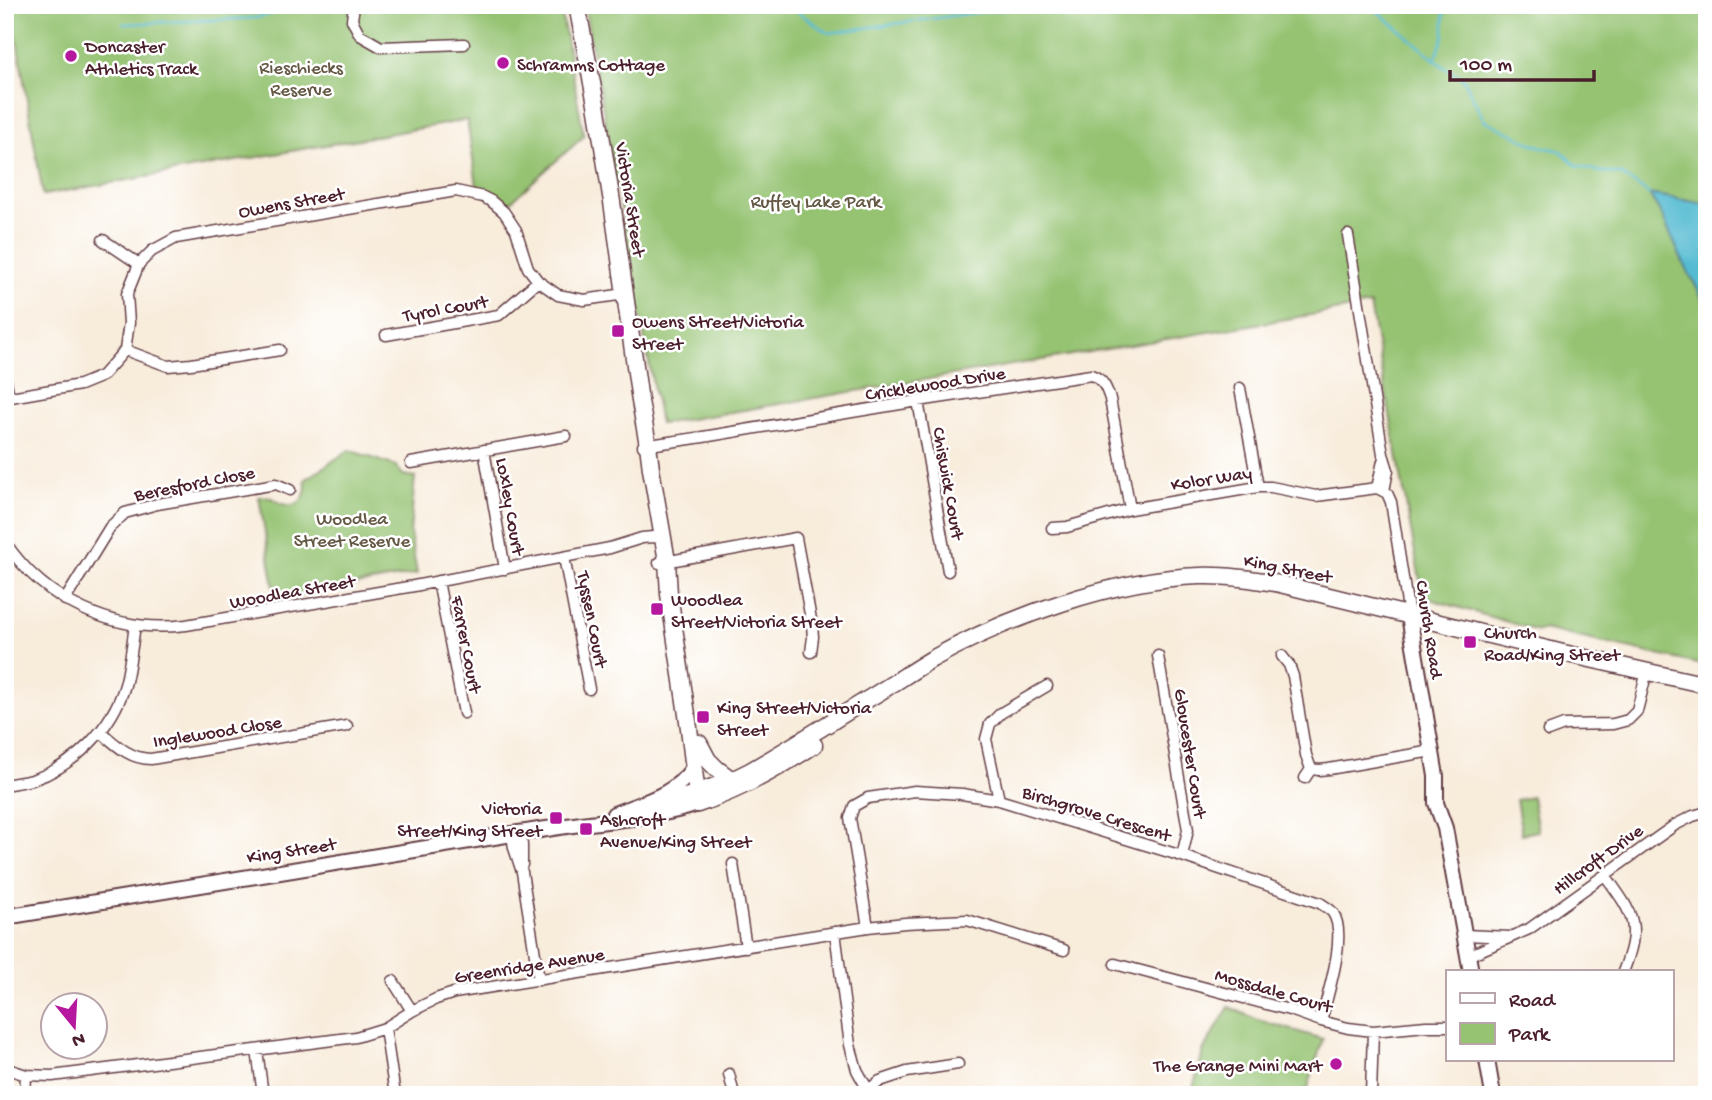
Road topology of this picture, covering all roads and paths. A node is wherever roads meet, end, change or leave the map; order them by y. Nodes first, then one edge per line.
1 (354, 5) edge
2 (577, 5) edge
3 (464, 44) dead end
4 (1348, 235) dead end
5 (103, 240) dead end
6 (139, 264) junction
7 (538, 281) junction
8 (625, 294) junction
9 (386, 335) dead end
10 (125, 350) junction
11 (280, 350) dead end
12 (5, 376) edge
13 (1240, 388) dead end
14 (7, 398) edge
15 (918, 401) junction
16 (565, 436) dead end
17 (645, 445) junction
18 (484, 450) junction
19 (411, 463) dead end
20 (1258, 487) junction
21 (1380, 489) junction
22 (290, 490) dead end
23 (1130, 509) junction
24 (1052, 528) dead end
25 (657, 539) junction
26 (5, 542) edge
27 (564, 557) junction
28 (663, 562) junction
29 (505, 569) junction
30 (948, 571) dead end
31 (438, 581) junction
32 (65, 600) junction
33 (1409, 616) junction
34 (674, 623) junction
35 (135, 625) junction
36 (811, 652) dead end
37 (1158, 656) dead end
38 (1282, 656) dead end
39 (1647, 671) junction
40 (1707, 685) edge
41 (1047, 686) dead end
42 (589, 689) dead end
43 (876, 695) junction
44 (464, 713) dead end
45 (347, 726) dead end
46 (101, 732) junction
47 (1548, 732) dead end
48 (699, 743) junction
49 (1432, 751) junction
50 (693, 768) junction
51 (1311, 769) junction
52 (1305, 778) dead end
53 (732, 780) junction
54 (5, 785) edge
55 (703, 796) junction
56 (999, 800) junction
57 (1707, 812) edge
58 (614, 814) junction
59 (584, 823) junction
60 (516, 834) junction
61 (1182, 856) junction
62 (733, 864) dead end
63 (1605, 874) junction
64 (5, 917) edge
65 (868, 927) junction
66 (835, 932) junction
67 (1464, 934) junction
68 (1510, 937) junction
69 (746, 947) junction
70 (1064, 950) dead end
71 (1468, 956) junction
72 (1115, 964) dead end
73 (1471, 970) edge
74 (1624, 970) edge
75 (393, 981) dead end
76 (539, 981) junction
77 (412, 1011) junction
78 (1446, 1019) edge
79 (1321, 1021) junction
80 (1426, 1026) junction
81 (1446, 1026) edge
82 (385, 1028) junction
83 (1373, 1031) junction
84 (257, 1050) junction
85 (1487, 1062) edge
86 (958, 1064) dead end
87 (5, 1068) edge
88 (729, 1074) dead end
89 (26, 1075) junction
90 (865, 1092) edge
91 (25, 1095) edge
92 (263, 1095) edge
93 (395, 1095) edge
94 (601, 1095) edge
95 (617, 1095) edge
96 (734, 1095) edge
97 (1371, 1095) edge
98 (1493, 1095) edge

1 - 3 street
2 - 8 main road, Victoria Street
4 - 21 street, Church Road
5 - 6 street
6 - 7 street, Owens Street
6 - 10 street
7 - 8 street
7 - 9 street, Tyrol Court
8 - 17 main road, Victoria Street
10 - 11 street
10 - 14 street
12 - 14 street
13 - 20 street
15 - 17 street, Cricklewood Drive
15 - 23 street, Cricklewood Drive
15 - 30 street, Chiswick Court
16 - 18 street, Loxley Court
17 - 25 main road, Victoria Street
18 - 19 street, Loxley Court
18 - 29 street, Loxley Court
20 - 21 street, Kolor Way
20 - 23 street, Kolor Way
21 - 33 street, Church Road
22 - 32 street, Beresford Close
23 - 24 street, Kolor Way
25 - 27 street, Woodlea Street
25 - 28 main road, Victoria Street
26 - 32 street, Woodlea Street
27 - 29 street, Woodlea Street
27 - 42 street, Tyssen Court
28 - 34 main road, Victoria Street
28 - 36 street
29 - 31 street, Woodlea Street
31 - 35 street, Woodlea Street
31 - 44 street, Farrer Court
32 - 35 street, Woodlea Street
33 - 39 main road, King Street
33 - 43 main road, King Street
33 - 49 main road, Church Road
34 - 48 main road, Victoria Street
34 - 50 main road, Victoria Street
35 - 46 street
37 - 61 street, Gloucester Court
38 - 51 street
39 - 40 main road, King Street
39 - 47 street
41 - 56 street
43 - 53 main road, King Street
43 - 55 main road, King Street
45 - 46 street, Inglewood Close
46 - 54 street
48 - 53 main road
48 - 55 main road, Victoria Street
49 - 51 street
49 - 67 main road, Church Road
50 - 55 main road, Victoria Street
50 - 58 main road
51 - 52 street
53 - 55 main road, King Street
55 - 58 main road, King Street
55 - 59 main road, King Street
56 - 61 street, Birchgrove Crescent
56 - 65 street, Birchgrove Crescent
57 - 63 street, Hillcroft Drive
58 - 59 main road, King Street
59 - 60 main road, King Street
60 - 64 main road, King Street
60 - 76 street
61 - 79 street, Birchgrove Crescent
62 - 69 street
63 - 68 street, Hillcroft Drive
63 - 74 street
65 - 66 street, Greenridge Avenue
65 - 70 street, Greenridge Avenue
66 - 69 street, Greenridge Avenue
66 - 90 street
67 - 68 street
67 - 71 main road, Church Road
68 - 71 street, Hillcroft Drive
69 - 76 street, Greenridge Avenue
71 - 73 main road, Church Road
72 - 79 street, Mossdale Court
75 - 77 street
76 - 77 street, Greenridge Avenue
77 - 82 street, Greenridge Avenue
78 - 80 street, Mossdale Court
79 - 83 street, Mossdale Court
80 - 81 street, Mossdale Court
80 - 83 street, Mossdale Court
82 - 84 street, Greenridge Avenue
82 - 93 street
83 - 97 street
84 - 89 street, Greenridge Avenue
84 - 92 street
85 - 98 main road
86 - 90 street
87 - 89 street, Greenridge Avenue
88 - 96 street
89 - 91 street
94 - 95 street

